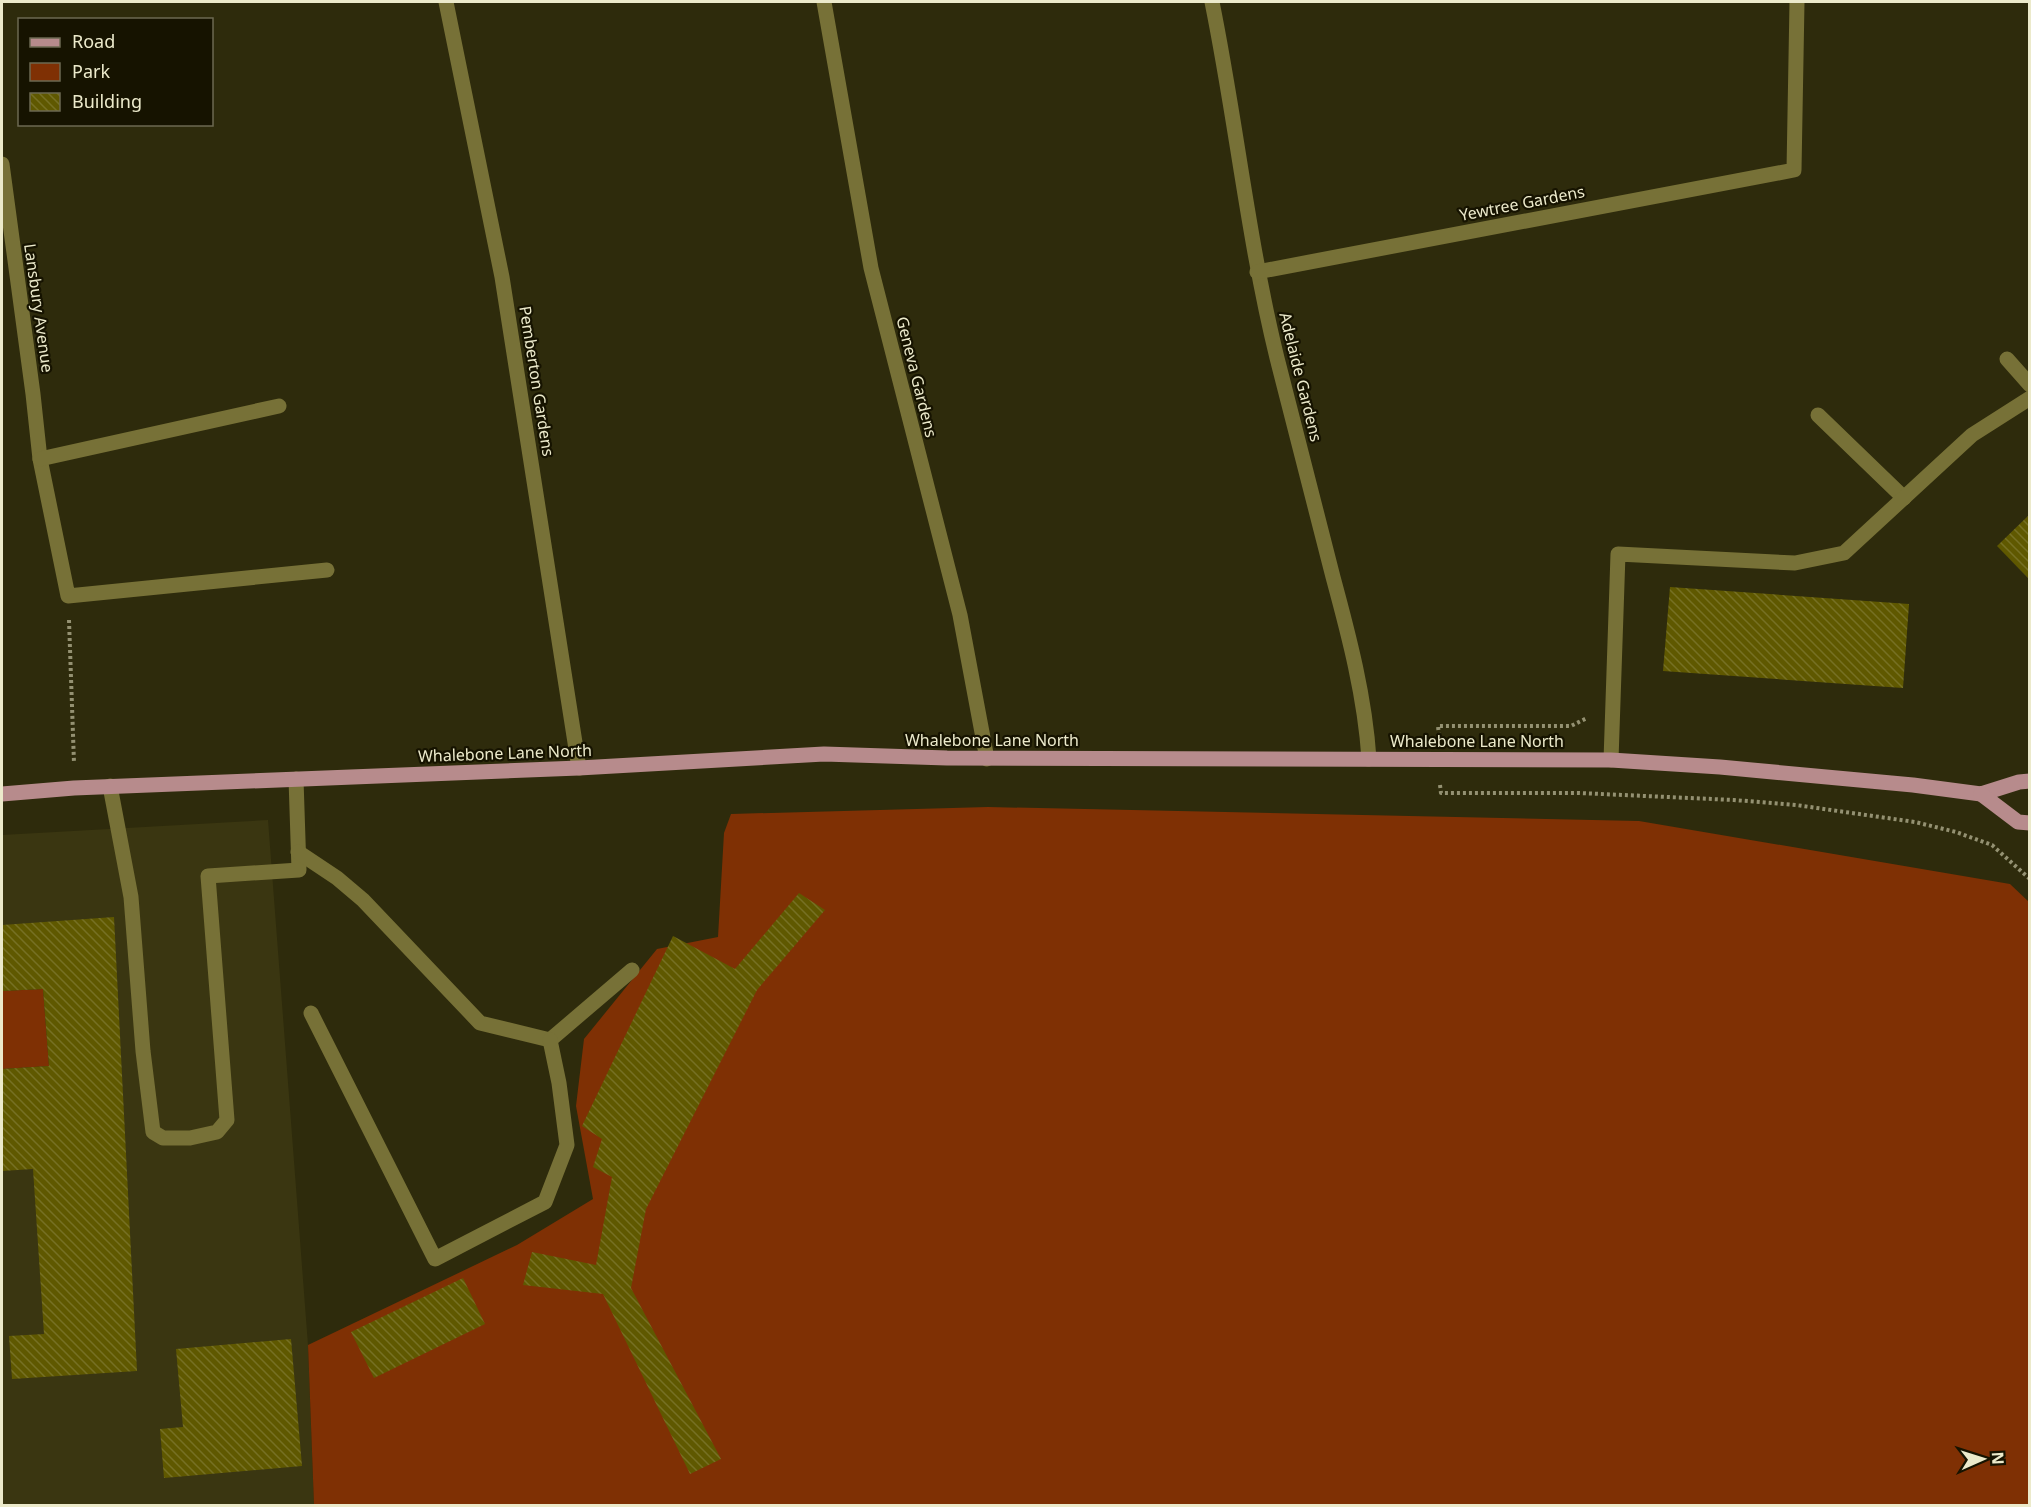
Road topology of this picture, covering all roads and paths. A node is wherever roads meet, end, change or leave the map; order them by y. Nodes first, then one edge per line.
1 (446, 2) edge
2 (824, 2) edge
3 (1212, 2) edge
4 (1797, 2) edge
5 (2, 164) edge
6 (1257, 272) junction
7 (2007, 359) dead end
8 (2030, 386) edge
9 (2030, 398) edge
10 (279, 406) dead end
11 (1818, 415) dead end
12 (40, 459) junction
13 (1904, 498) junction
14 (327, 570) dead end
15 (68, 596) junction
16 (1591, 717) dead end
17 (1439, 731) dead end
18 (987, 759) junction
19 (1370, 759) junction
20 (1611, 760) junction
21 (579, 768) junction
22 (296, 779) junction
23 (2030, 781) edge
24 (110, 786) junction
25 (1441, 787) dead end
26 (74, 788) junction
27 (2, 794) edge
28 (1981, 794) junction
29 (2030, 823) edge
30 (298, 852) junction
31 (2030, 879) edge
32 (632, 970) dead end
33 (311, 1013) dead end
34 (550, 1040) junction

1 - 21 street, Pemberton Gardens
2 - 18 street, Geneva Gardens
3 - 6 street, Adelaide Gardens
4 - 6 street, Yewtree Gardens
5 - 12 street, Lansbury Avenue
6 - 19 street, Adelaide Gardens
7 - 8 street
9 - 13 street
10 - 12 street
11 - 13 street
12 - 15 street, Lansbury Avenue
13 - 20 street
14 - 15 street
15 - 26 path
16 - 17 path, Whalebone Lane North
18 - 19 main road, Whalebone Lane North
18 - 21 main road, Whalebone Lane North
19 - 20 main road, Whalebone Lane North
20 - 28 main road, Whalebone Lane North
21 - 22 main road, Whalebone Lane North
22 - 24 main road, Whalebone Lane North
22 - 30 street
23 - 28 main road, Whalebone Lane North
24 - 26 main road, Whalebone Lane North
24 - 30 street
25 - 31 path
26 - 27 main road, Whalebone Lane North
28 - 29 main road, Whalebone Lane North
30 - 34 street
32 - 34 street
33 - 34 street

